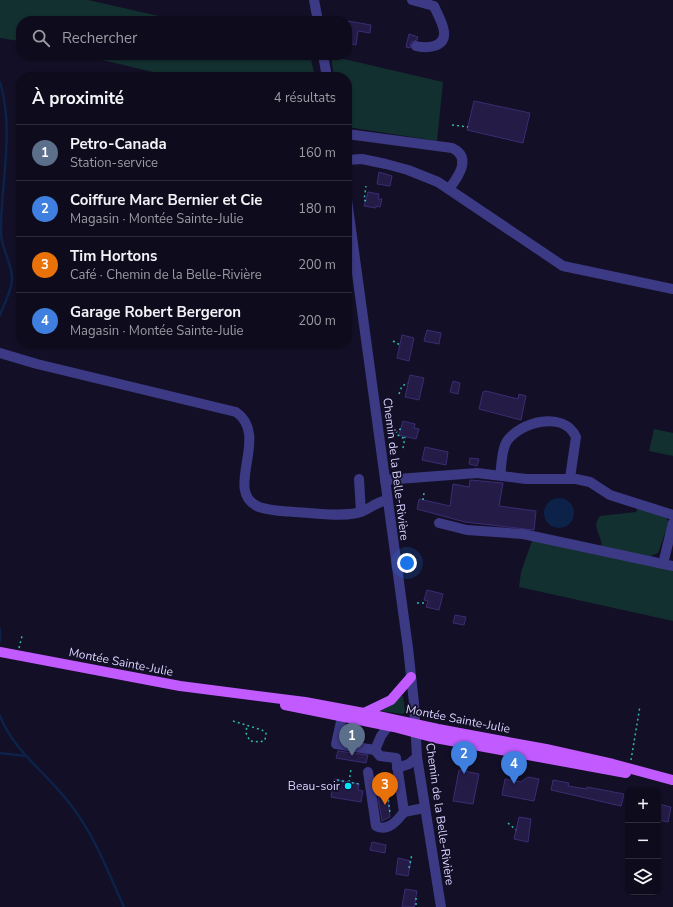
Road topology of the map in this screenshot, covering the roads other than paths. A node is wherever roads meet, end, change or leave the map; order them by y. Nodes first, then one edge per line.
1 (314, 0) edge
2 (412, 0) edge
3 (317, 16) edge
4 (416, 46) dead end
5 (324, 60) edge
6 (326, 72) edge
7 (352, 135) edge
8 (352, 160) edge
9 (449, 189) junction
10 (352, 237) edge
11 (673, 289) edge
12 (0, 353) edge
13 (500, 475) junction
14 (570, 478) junction
15 (360, 479) dead end
16 (385, 480) junction
17 (387, 500) junction
18 (360, 512) junction
19 (673, 515) edge
20 (439, 523) dead end
21 (673, 523) edge
22 (668, 565) edge
23 (2, 652) edge
24 (411, 676) junction
25 (238, 694) junction
26 (364, 713) junction
27 (342, 717) junction
28 (388, 726) junction
29 (415, 729) junction
30 (375, 750) junction
31 (417, 758) junction
32 (397, 768) junction
33 (368, 772) dead end
34 (672, 781) edge
35 (424, 808) junction
36 (404, 812) junction
37 (441, 907) edge

1 - 3 street
2 - 4 street
5 - 6 street
7 - 9 street
8 - 9 street
9 - 11 street
10 - 16 street, Chemin de la Belle-Rivière
12 - 18 street
13 - 14 street
13 - 14 street
13 - 16 street
14 - 19 street
15 - 18 street
16 - 17 street, Chemin de la Belle-Rivière
17 - 18 street
17 - 24 street, Chemin de la Belle-Rivière
20 - 22 street
21 - 22 street
23 - 25 main road, Montée Sainte-Julie
24 - 26 main road
24 - 29 street, Chemin de la Belle-Rivière
25 - 26 main road, Montée Sainte-Julie
25 - 27 main road, Montée Sainte-Julie
26 - 29 main road, Montée Sainte-Julie
27 - 28 main road, Montée Sainte-Julie
27 - 30 street
28 - 29 main road, Montée Sainte-Julie
28 - 30 street
29 - 31 street, Chemin de la Belle-Rivière
29 - 34 main road, Montée Sainte-Julie
29 - 34 main road, Montée Sainte-Julie
30 - 32 street
31 - 32 street
31 - 35 street, Chemin de la Belle-Rivière
32 - 36 street
33 - 36 street
35 - 36 street
35 - 37 street, Chemin de la Belle-Rivière

